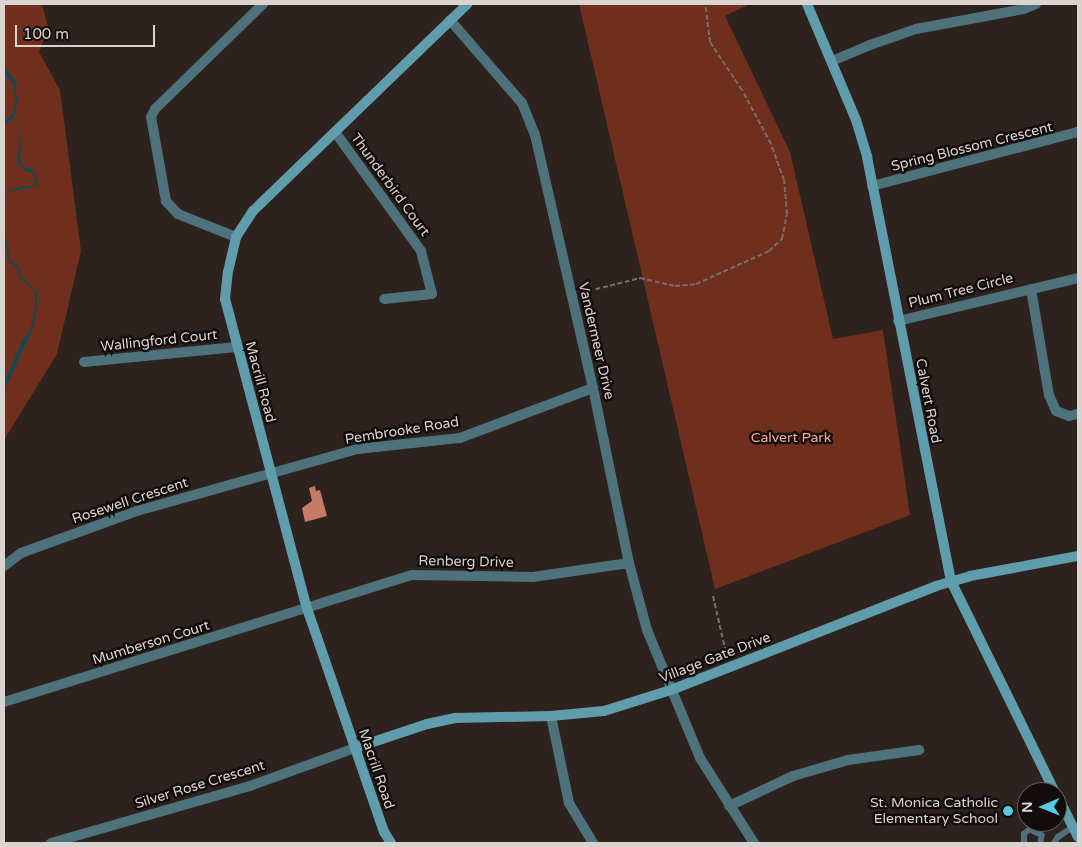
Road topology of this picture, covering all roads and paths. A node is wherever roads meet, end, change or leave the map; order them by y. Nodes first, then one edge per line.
1 (263, 4) edge
2 (467, 4) edge
3 (705, 4) edge
4 (807, 4) edge
5 (1036, 4) edge
6 (450, 20) junction
7 (832, 61) junction
8 (335, 132) junction
9 (1078, 132) edge
10 (872, 186) junction
11 (236, 237) junction
12 (1078, 278) edge
13 (1031, 289) junction
14 (572, 295) junction
15 (384, 299) dead end
16 (898, 321) junction
17 (236, 347) junction
18 (84, 362) dead end
19 (593, 388) junction
20 (1078, 414) edge
21 (270, 473) junction
22 (1078, 556) edge
23 (629, 563) junction
24 (4, 566) edge
25 (951, 581) junction
26 (712, 596) dead end
27 (307, 609) junction
28 (729, 668) junction
29 (672, 690) junction
30 (4, 702) edge
31 (551, 716) junction
32 (355, 748) junction
33 (918, 750) dead end
34 (1050, 782) edge
35 (729, 806) junction
36 (1067, 815) edge
37 (1073, 827) junction
38 (1078, 837) edge
39 (1041, 842) edge
40 (51, 843) edge
41 (391, 843) edge
42 (593, 843) edge
43 (754, 843) edge
44 (1024, 843) edge
45 (1054, 843) edge

1 - 11 street
2 - 6 street, Macrill Road
3 - 14 path
4 - 7 street, Calvert Road
5 - 7 street
6 - 8 street, Macrill Road
6 - 14 street, Vandermeer Drive
7 - 10 street, Calvert Road
8 - 11 street, Macrill Road
8 - 15 street, Thunderbird Court
9 - 10 street, Spring Blossom Crescent
10 - 16 street, Calvert Road
11 - 17 street, Macrill Road
12 - 13 street, Plum Tree Circle
13 - 16 street, Plum Tree Circle
13 - 20 street, Plum Tree Circle
14 - 19 street, Vandermeer Drive
16 - 25 street, Calvert Road
17 - 18 street, Wallingford Court
17 - 21 street, Macrill Road
19 - 21 street, Pembrooke Road
19 - 23 street, Vandermeer Drive
21 - 24 street, Rosewell Crescent
21 - 27 street, Macrill Road
22 - 25 street, Village Gate Drive
23 - 27 street, Renberg Drive
23 - 29 street, Vandermeer Drive
25 - 28 street, Village Gate Drive
25 - 34 street, Calvert Road
26 - 28 path
27 - 30 street, Mumberson Court
27 - 32 street, Macrill Road
28 - 29 street, Village Gate Drive
29 - 31 street, Village Gate Drive
29 - 35 street, Vandermeer Drive
31 - 32 street, Village Gate Drive
31 - 42 street
32 - 40 street, Silver Rose Crescent
32 - 41 street, Macrill Road
33 - 35 street
35 - 43 street, Vandermeer Drive
36 - 37 street, Calvert Road
37 - 38 street, Calvert Road
37 - 45 lane
39 - 44 lane
39 - 45 lane

